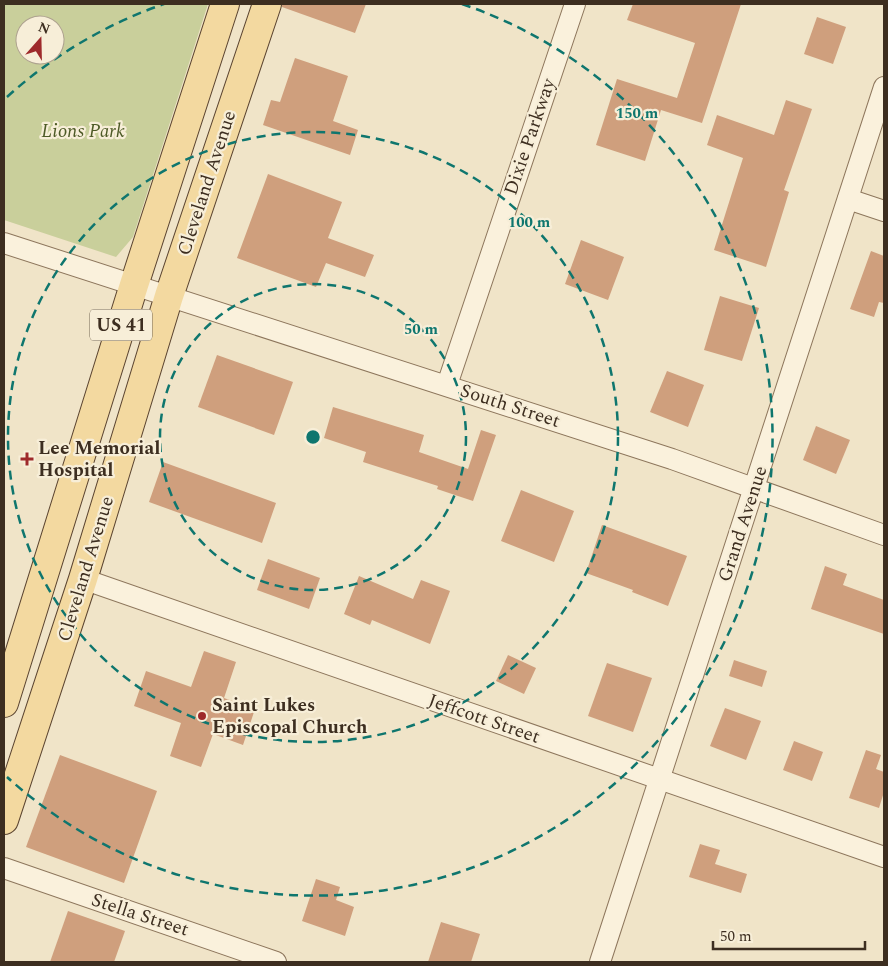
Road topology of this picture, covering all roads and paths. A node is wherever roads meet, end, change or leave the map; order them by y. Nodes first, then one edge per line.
1 (225, 4) edge
2 (267, 4) edge
3 (575, 4) edge
4 (884, 87) edge
5 (848, 199) junction
6 (884, 211) edge
7 (4, 243) edge
8 (134, 285) junction
9 (169, 296) junction
10 (447, 385) junction
11 (755, 488) junction
12 (884, 535) edge
13 (84, 579) junction
14 (4, 703) edge
15 (660, 778) junction
16 (4, 820) edge
17 (884, 857) edge
18 (4, 868) edge
19 (276, 962) edge
20 (600, 962) edge

1 - 8 main road, Cleveland Avenue / US 41
2 - 9 main road, Cleveland Avenue / US 41
3 - 10 street, Dixie Parkway
4 - 5 street, Grand Avenue
5 - 6 street
5 - 11 street, Grand Avenue
7 - 8 street, South Street
8 - 9 street, South Street
8 - 14 main road, Cleveland Avenue / US 41
9 - 10 street, South Street
9 - 13 main road, Cleveland Avenue / US 41
10 - 11 street, South Street
11 - 12 street, South Street
11 - 15 street, Grand Avenue
13 - 15 street, Jeffcott Street
13 - 16 main road, Cleveland Avenue / US 41
15 - 17 street, Jeffcott Street
15 - 20 street, Grand Avenue
18 - 19 street, Stella Street

